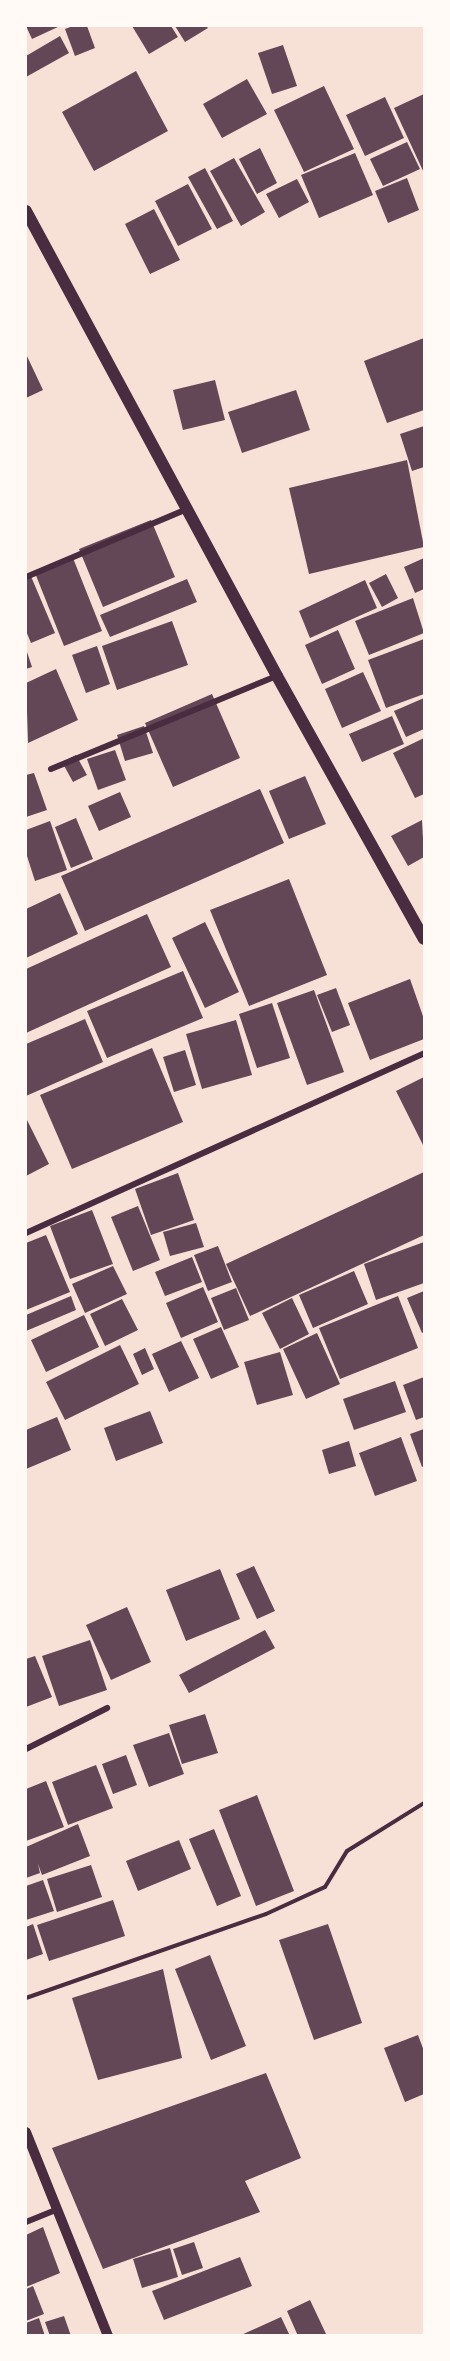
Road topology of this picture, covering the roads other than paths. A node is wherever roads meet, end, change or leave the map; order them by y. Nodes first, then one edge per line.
1 (26, 211) edge
2 (187, 509) junction
3 (26, 577) edge
4 (277, 676) junction
5 (51, 769) dead end
6 (424, 939) edge
7 (424, 1053) edge
8 (26, 1233) edge
9 (107, 1708) dead end
10 (26, 1749) edge
11 (26, 2132) edge
12 (56, 2210) junction
13 (26, 2222) edge
14 (108, 2336) edge

1 - 2 main road
2 - 3 street
2 - 4 main road
4 - 5 street
4 - 6 main road
7 - 8 street
9 - 10 street
11 - 12 street
12 - 13 street
12 - 14 street

